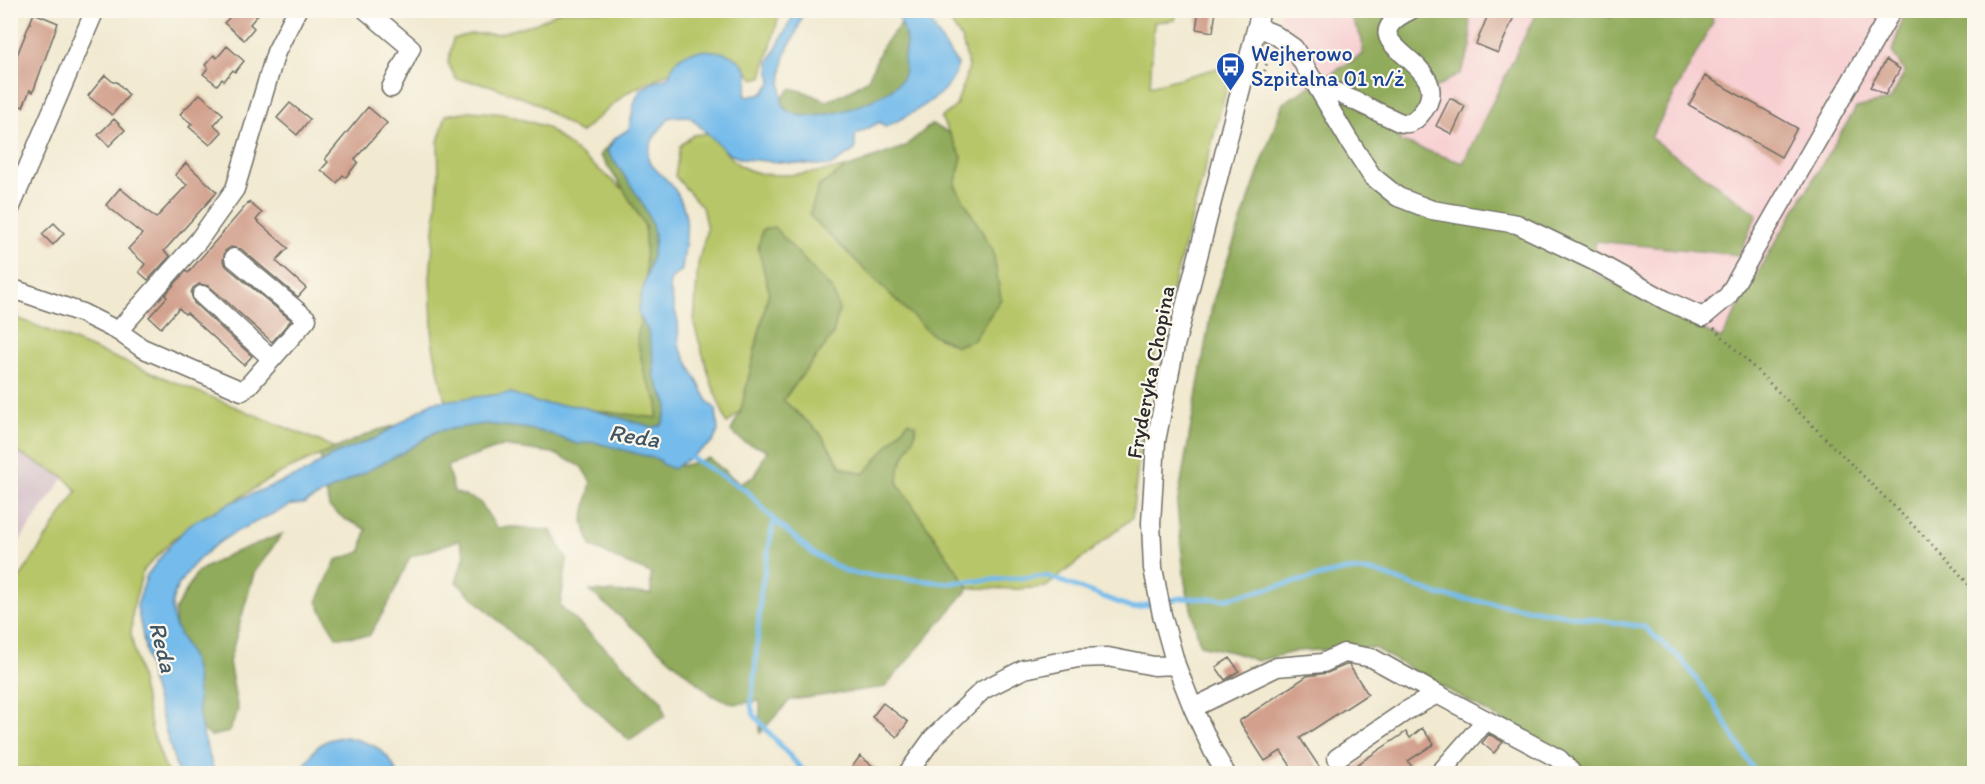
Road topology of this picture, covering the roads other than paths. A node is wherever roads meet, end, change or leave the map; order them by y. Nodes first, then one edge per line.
1 (95, 10) edge
2 (297, 10) edge
3 (366, 10) edge
4 (1411, 10) edge
5 (1892, 10) edge
6 (1259, 19) edge
7 (1313, 81) junction
8 (391, 88) dead end
9 (10, 209) edge
10 (234, 258) dead end
11 (10, 288) edge
12 (202, 295) dead end
13 (118, 331) junction
14 (272, 359) junction
15 (1176, 665) junction
16 (1437, 694) junction
17 (1193, 708) junction
18 (1486, 720) junction
19 (1337, 758) dead end
20 (907, 774) edge
21 (1226, 774) edge
22 (1439, 774) edge
23 (1574, 774) edge

1 - 9 street
2 - 13 street
3 - 8 street
4 - 7 street
5 - 7 street
6 - 7 street
6 - 15 street, Fryderyka Chopina
10 - 14 street
11 - 13 street
12 - 14 street
13 - 14 street
15 - 17 street, Fryderyka Chopina
15 - 20 street
16 - 17 street
16 - 18 street
16 - 19 street
17 - 21 street, Fryderyka Chopina
18 - 22 street
18 - 23 street

